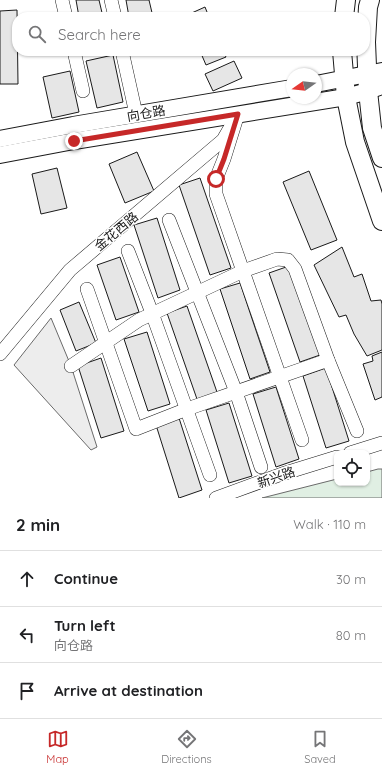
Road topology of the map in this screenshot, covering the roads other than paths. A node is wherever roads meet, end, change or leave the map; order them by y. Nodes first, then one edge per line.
1 (62, 0) edge
2 (111, 0) edge
3 (346, 0) edge
4 (370, 0) edge
5 (65, 12) edge
6 (114, 12) edge
7 (345, 12) edge
8 (368, 12) edge
9 (75, 56) edge
10 (123, 56) edge
11 (342, 56) edge
12 (369, 56) edge
13 (375, 81) edge
14 (322, 85) edge
15 (345, 88) junction
16 (286, 89) edge
17 (83, 91) dead end
18 (136, 114) junction
19 (238, 114) junction
20 (0, 139) edge
21 (0, 155) edge
22 (382, 158) edge
23 (169, 220) dead end
24 (382, 221) edge
25 (128, 251) dead end
26 (243, 271) junction
27 (87, 289) dead end
28 (198, 292) junction
29 (152, 313) junction
30 (106, 342) junction
31 (0, 354) edge
32 (328, 360) junction
33 (71, 366) dead end
34 (280, 377) junction
35 (236, 392) junction
36 (186, 409) junction
37 (357, 431) dead end
38 (302, 440) dead end
39 (382, 443) edge
40 (360, 450) edge
41 (334, 458) edge
42 (261, 467) dead end
43 (210, 475) dead end
44 (216, 498) edge

1 - 5 street
2 - 6 street
3 - 7 main road
4 - 8 main road
9 - 17 street
10 - 18 street
11 - 15 main road
12 - 13 main road
13 - 15 street, 向仓路
13 - 22 main road
14 - 15 street, 向仓路
15 - 19 street, 向仓路
15 - 24 main road
16 - 18 street, 向仓路
18 - 20 street, 向仓路
19 - 21 street, 向仓路
19 - 26 street
19 - 31 street, 金花西路
23 - 28 street
25 - 29 street
26 - 28 street
26 - 32 street
26 - 34 street
27 - 30 street
28 - 29 street
28 - 35 street
29 - 30 street
29 - 36 street
30 - 33 street
30 - 36 street
32 - 34 street
32 - 37 street
34 - 35 street
34 - 38 street
35 - 36 street
35 - 42 street
36 - 43 street
39 - 40 street
41 - 44 street, 新兴路

